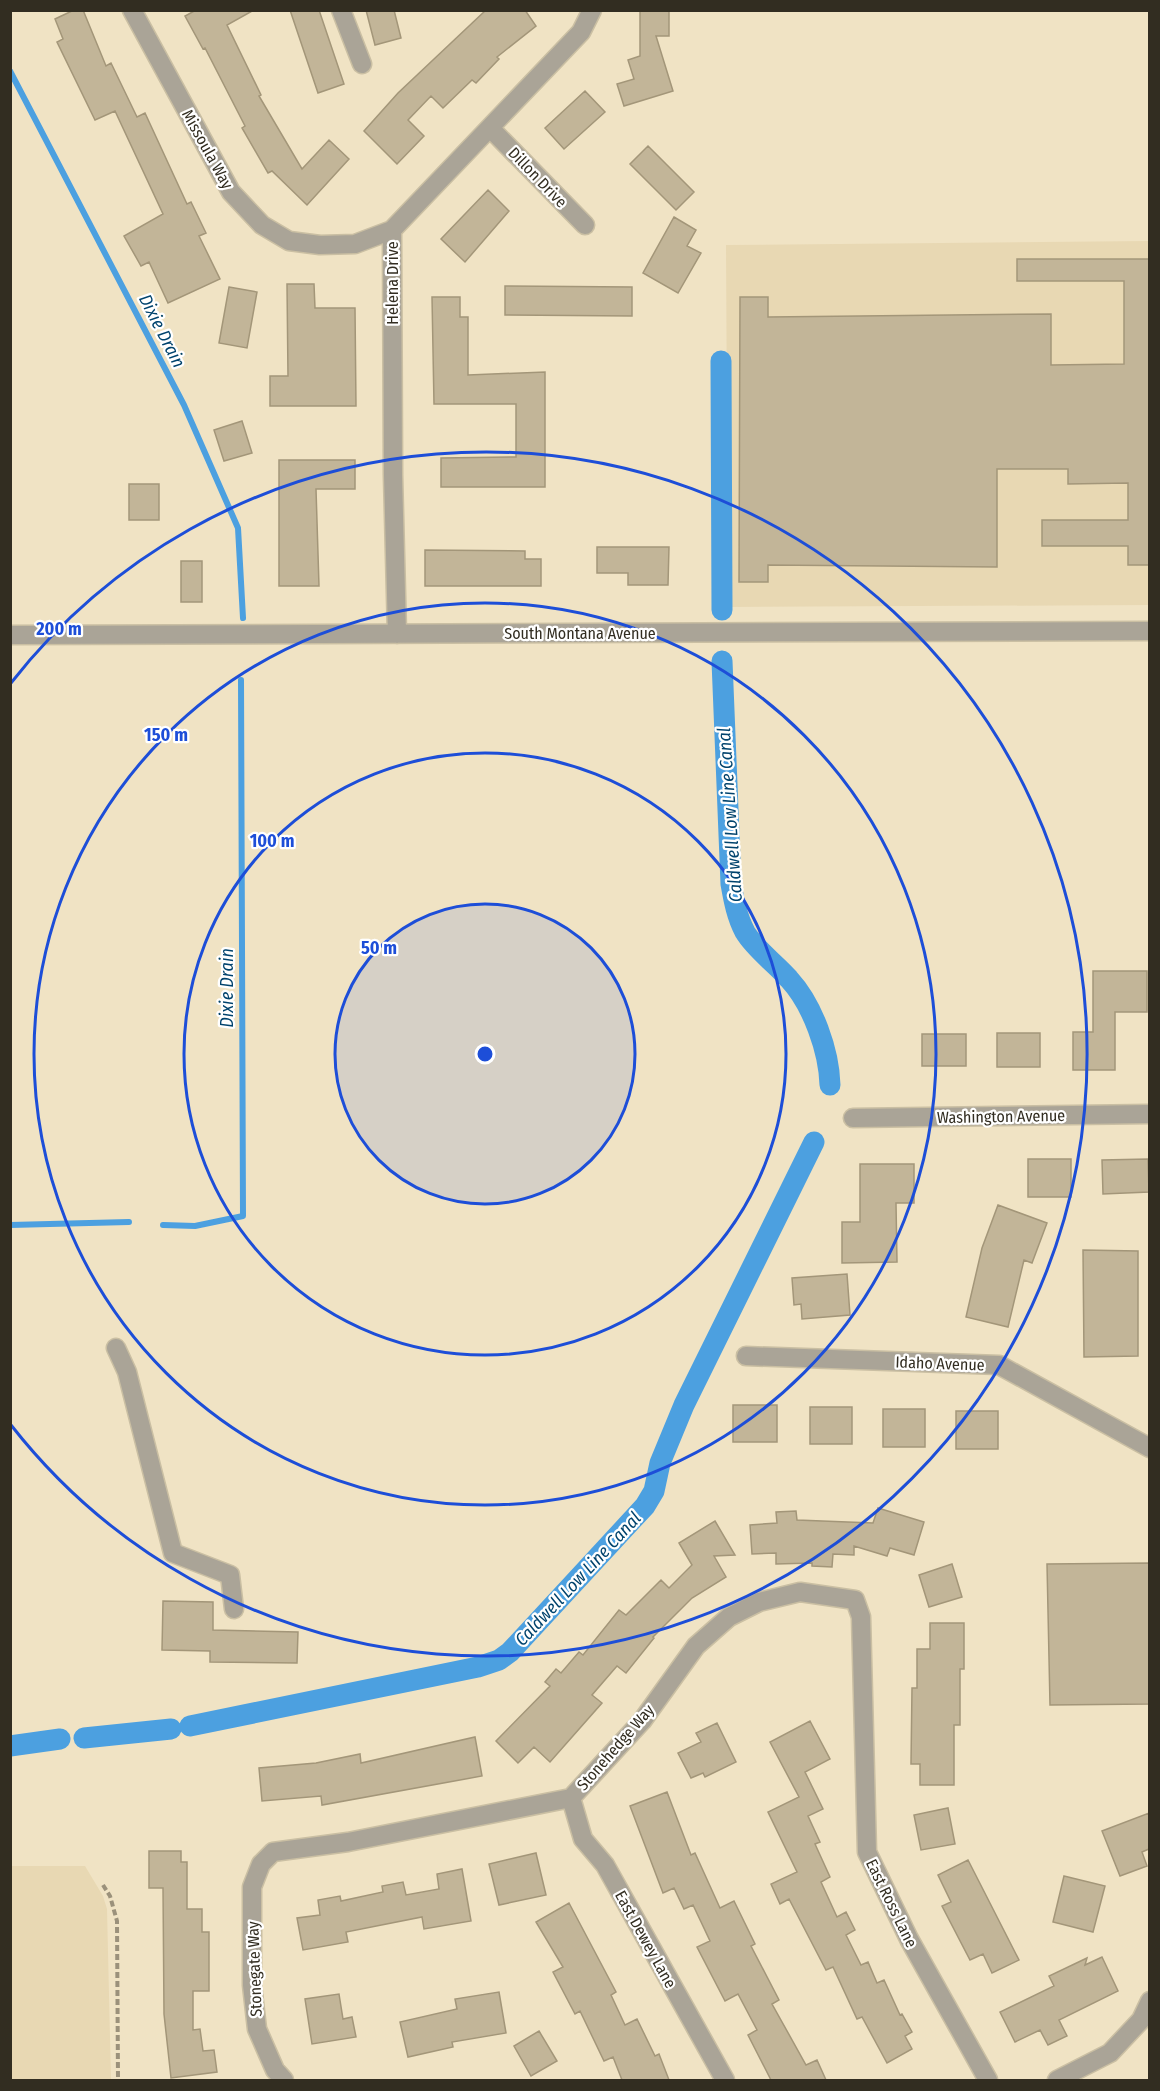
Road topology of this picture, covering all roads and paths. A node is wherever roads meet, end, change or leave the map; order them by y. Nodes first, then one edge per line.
1 (132, 10) edge
2 (341, 10) edge
3 (592, 10) edge
4 (362, 64) dead end
5 (491, 129) junction
6 (585, 225) dead end
7 (392, 230) junction
8 (1149, 631) edge
9 (397, 634) junction
10 (10, 635) edge
11 (1149, 1114) edge
12 (853, 1118) dead end
13 (116, 1348) dead end
14 (746, 1356) dead end
15 (1149, 1448) edge
16 (855, 1600) joint
17 (234, 1609) dead end
18 (571, 1798) junction
19 (103, 1885) dead end
20 (252, 1887) joint
21 (1149, 2001) edge
22 (118, 2080) edge
23 (284, 2080) edge
24 (725, 2080) edge
25 (988, 2080) edge
26 (1057, 2080) edge

1 - 7 street, Missoula Way
2 - 4 street
3 - 5 street, Helena Drive
5 - 6 street, Dillon Drive
5 - 7 street, Helena Drive
7 - 9 street, Helena Drive
8 - 9 street, South Montana Avenue
9 - 10 street, South Montana Avenue
11 - 12 street, Washington Avenue
13 - 17 street
14 - 15 street, Idaho Avenue
16 - 18 street, Stonehedge Way
16 - 25 street, East Ross Lane
18 - 20 street, Stonehedge Way
18 - 24 street, East Dewey Lane
19 - 22 path
20 - 23 street, Stonegate Way
21 - 26 street

